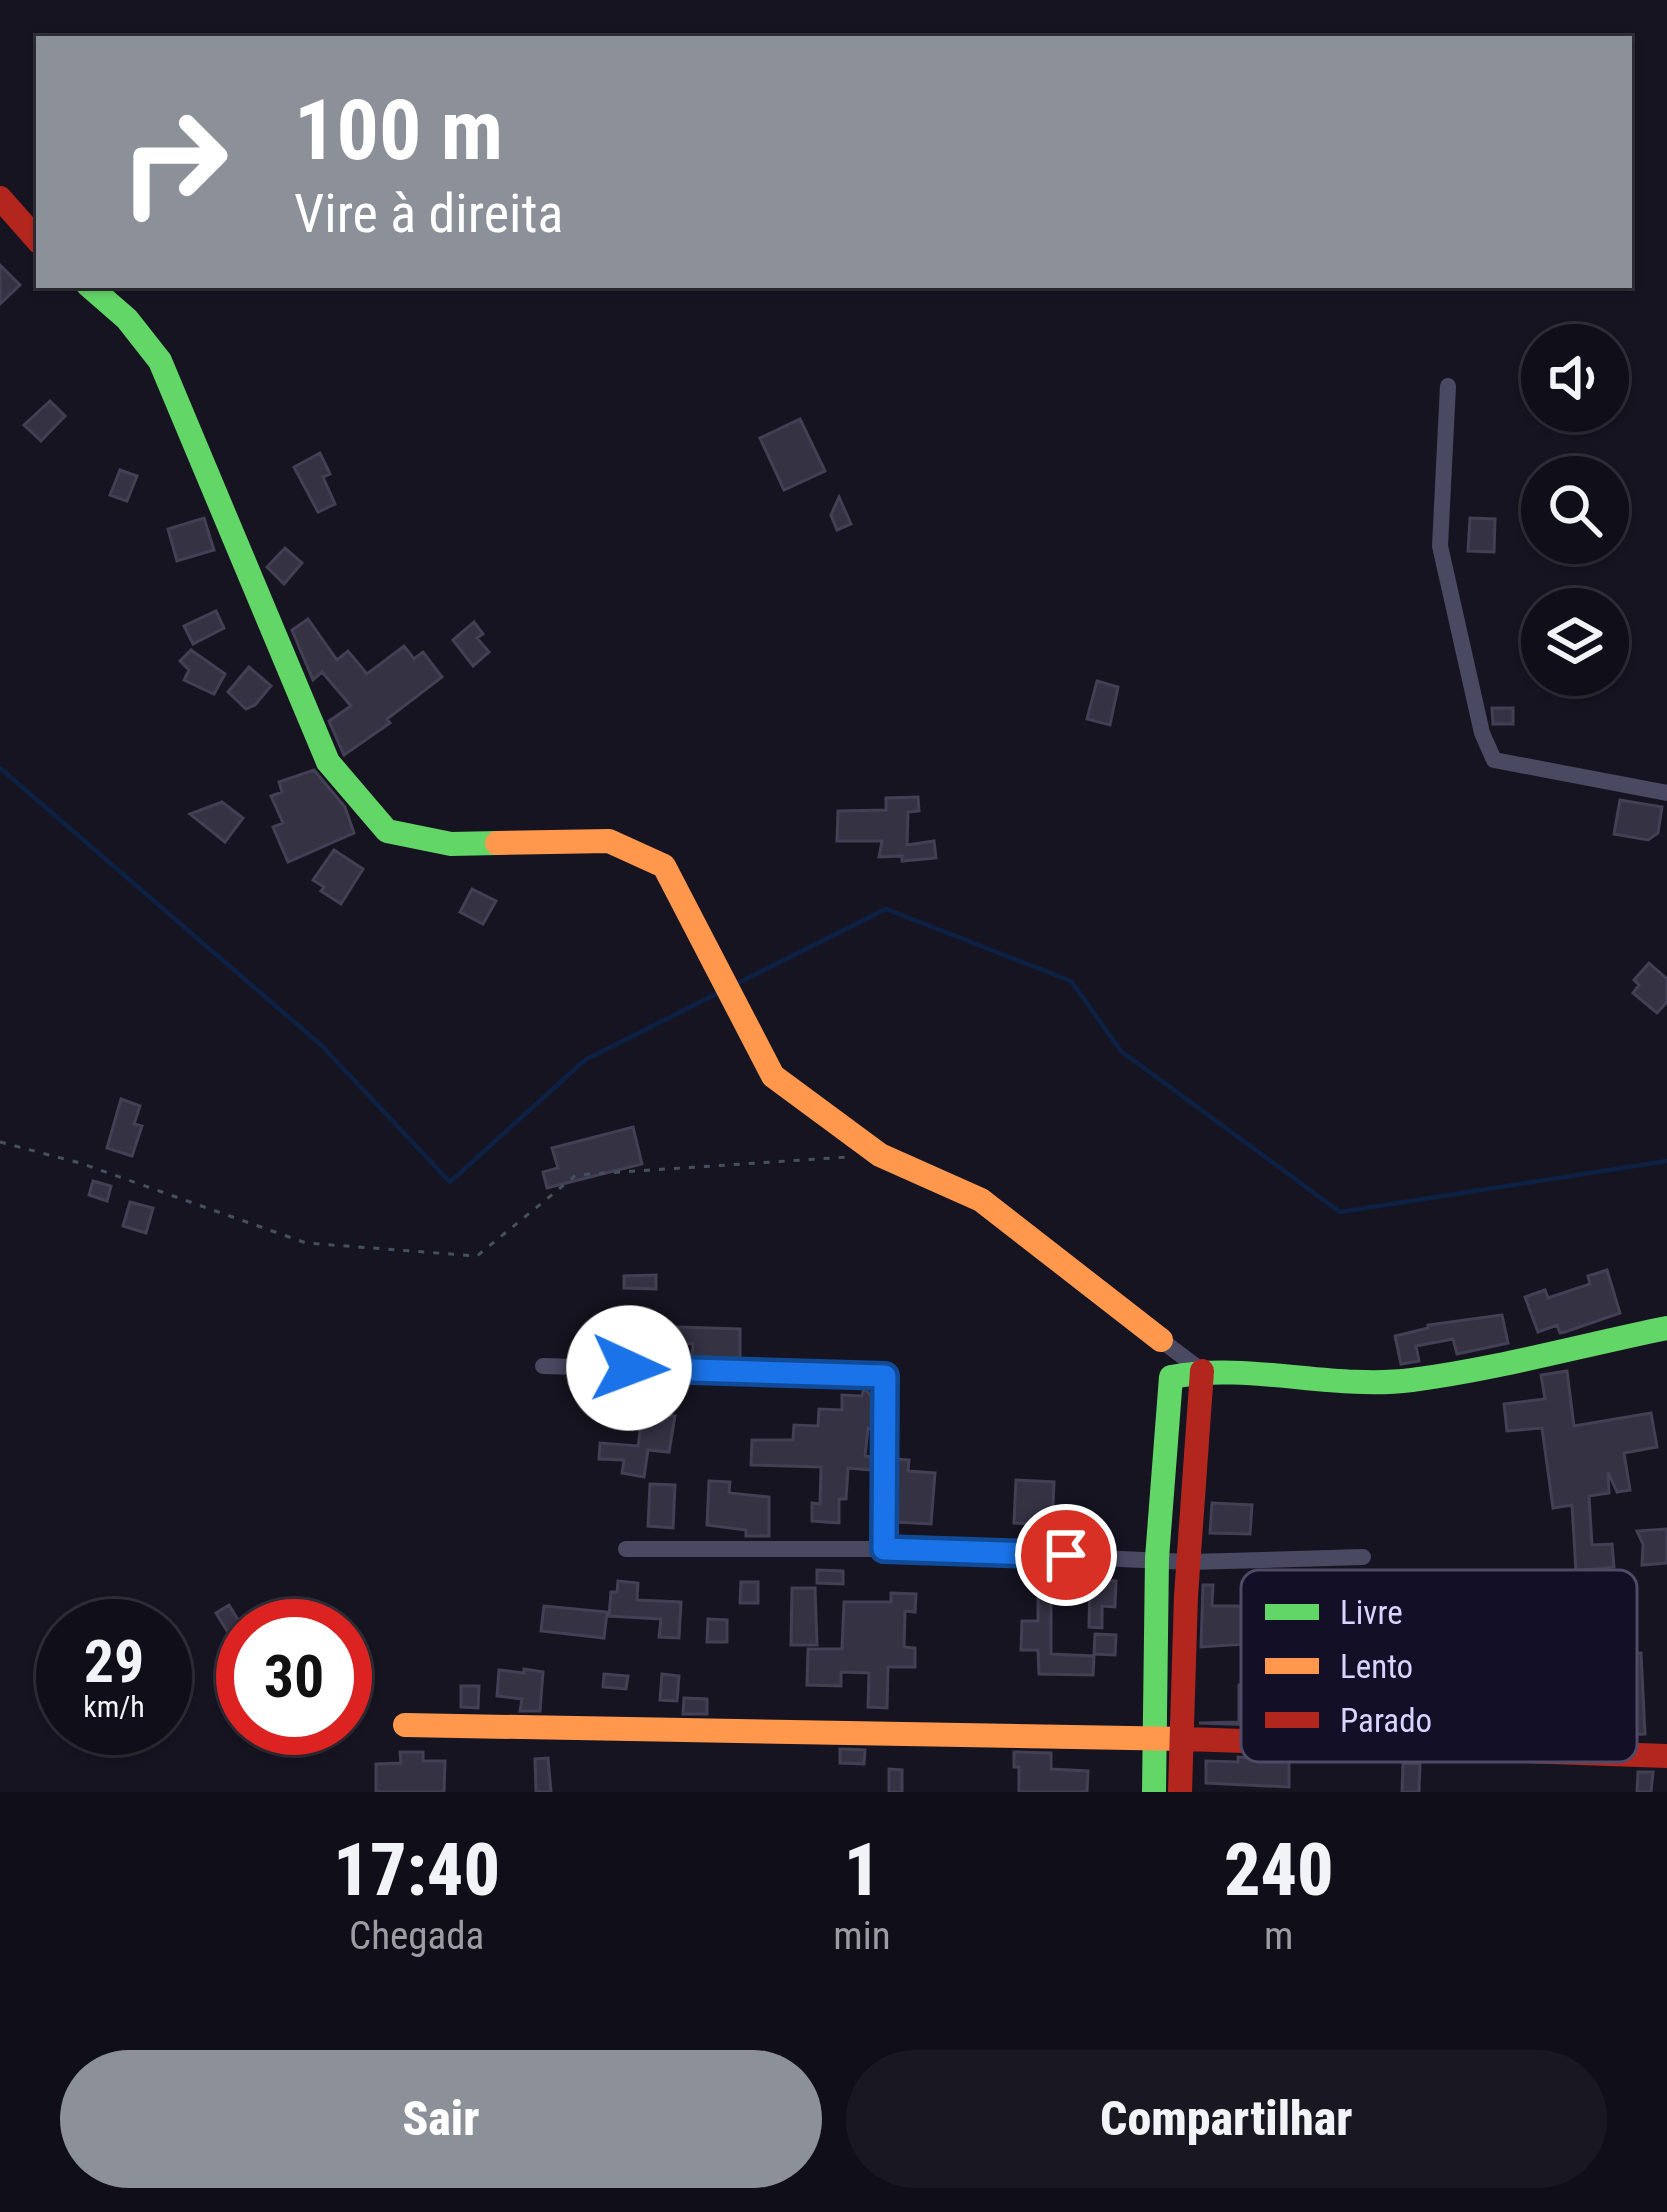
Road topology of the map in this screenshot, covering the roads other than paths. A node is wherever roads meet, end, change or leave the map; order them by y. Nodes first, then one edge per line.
1 (0, 198) edge
2 (36, 239) edge
3 (91, 288) edge
4 (1448, 386) dead end
5 (1667, 793) edge
6 (1667, 1328) edge
7 (1161, 1340) junction
8 (544, 1366) dead end
9 (1202, 1371) junction
10 (1171, 1377) junction
11 (626, 1549) dead end
12 (884, 1549) junction
13 (1363, 1557) dead end
14 (1157, 1558) junction
15 (1190, 1562) junction
16 (405, 1725) dead end
17 (1155, 1739) junction
18 (1184, 1739) junction
19 (1241, 1741) edge
20 (1637, 1755) edge
21 (1667, 1756) edge
22 (1154, 1792) edge
23 (1180, 1792) edge

1 - 2 street
3 - 7 street
4 - 5 street
6 - 9 street
7 - 9 street
7 - 10 street
8 - 12 street
9 - 10 street
9 - 15 street
10 - 14 street
11 - 12 street
12 - 14 street
13 - 15 street
14 - 15 street
14 - 17 street
15 - 18 street
16 - 17 street
17 - 18 street
17 - 22 street
18 - 19 street
18 - 23 street
20 - 21 street

